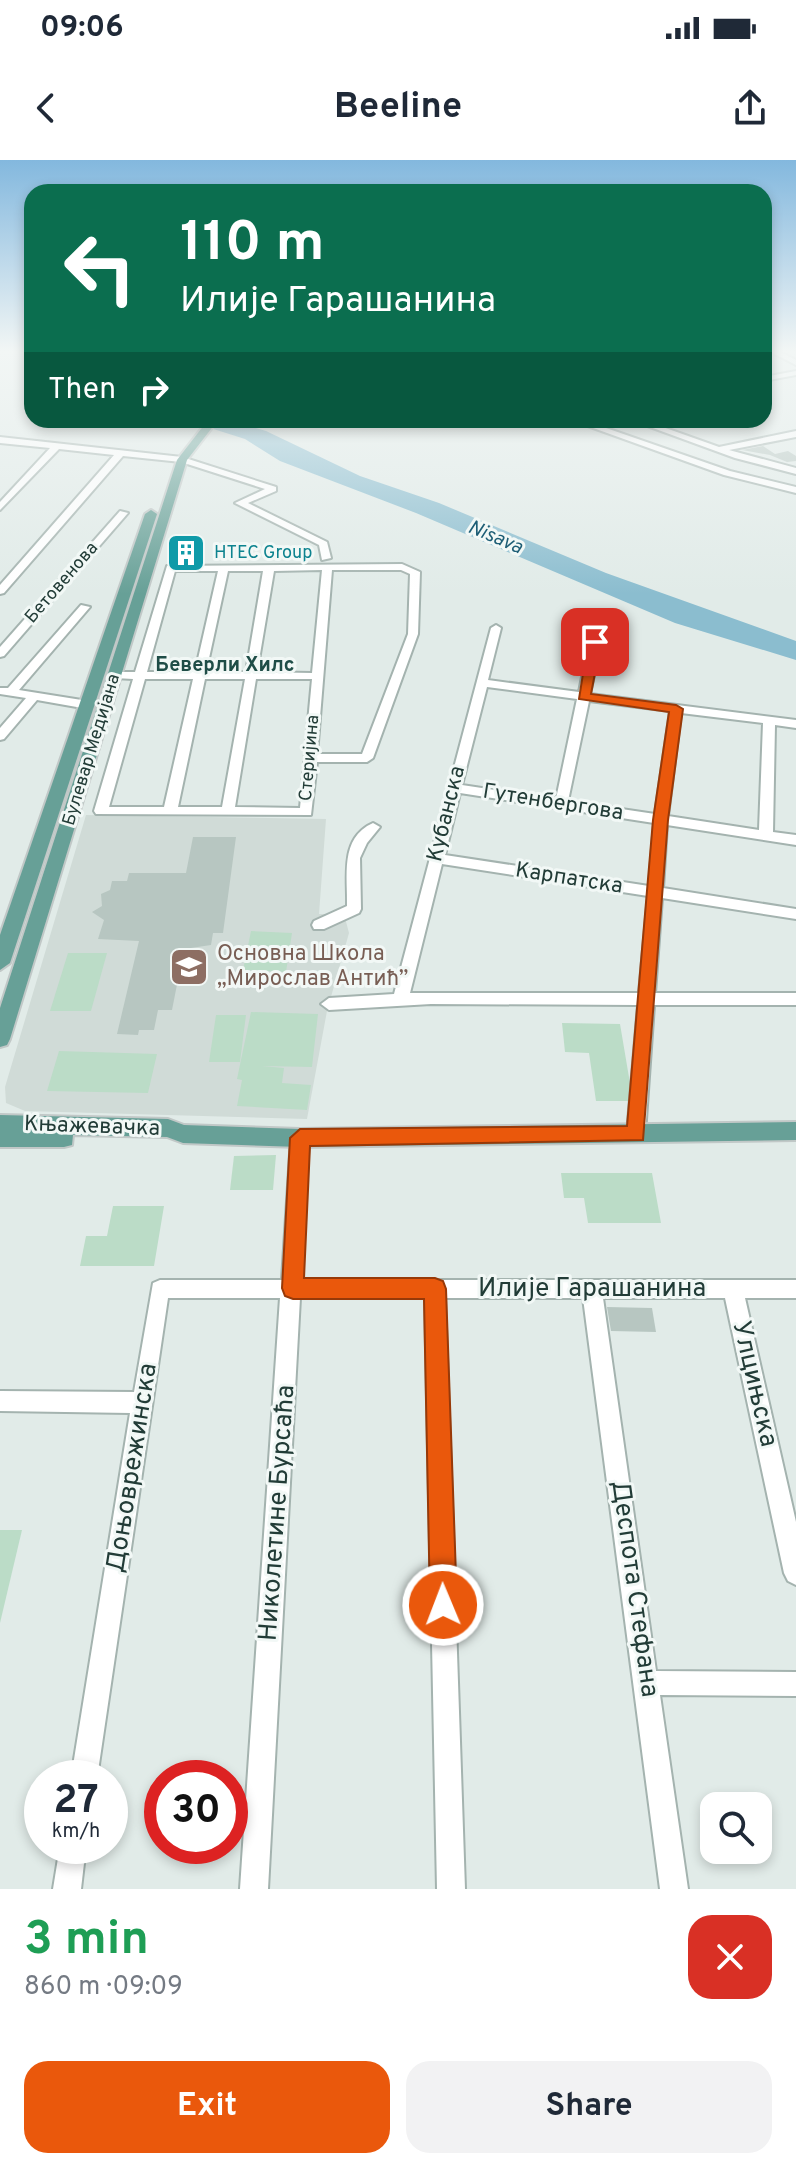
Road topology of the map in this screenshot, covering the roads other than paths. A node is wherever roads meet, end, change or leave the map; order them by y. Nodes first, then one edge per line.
1 (195, 433) edge
2 (200, 433) edge
3 (611, 433) edge
4 (628, 433) edge
5 (671, 433) edge
6 (796, 434) edge
7 (0, 440) edge
8 (191, 441) junction
9 (58, 445) junction
10 (718, 449) junction
11 (121, 453) junction
12 (176, 460) junction
13 (796, 471) edge
14 (796, 487) edge
15 (0, 507) edge
16 (123, 513) dead end
17 (326, 563) junction
18 (269, 568) junction
19 (223, 569) junction
20 (0, 591) edge
21 (85, 607) dead end
22 (496, 628) dead end
23 (595, 642) dead end
24 (0, 654) edge
25 (115, 675) junction
26 (140, 676) junction
27 (198, 676) junction
28 (250, 676) junction
29 (318, 676) junction
30 (481, 683) junction
31 (5, 692) edge
32 (34, 697) junction
33 (584, 697) junction
34 (88, 705) junction
35 (676, 709) junction
36 (769, 721) junction
37 (796, 724) edge
38 (0, 736) edge
39 (309, 758) junction
40 (453, 788) junction
41 (561, 805) junction
42 (101, 811) joint
43 (170, 812) junction
44 (228, 812) junction
45 (661, 820) junction
46 (373, 827) dead end
47 (766, 835) junction
48 (796, 840) edge
49 (437, 858) junction
50 (656, 893) junction
51 (796, 914) edge
52 (319, 925) dead end
53 (0, 963) edge
54 (645, 998) junction
55 (796, 999) edge
56 (400, 1001) junction
57 (329, 1004) dead end
58 (0, 1039) edge
59 (0, 1124) edge
60 (796, 1131) edge
61 (183, 1134) junction
62 (636, 1134) junction
63 (0, 1138) edge
64 (300, 1138) junction
65 (293, 1288) junction
66 (435, 1289) junction
67 (592, 1289) junction
68 (733, 1289) junction
69 (796, 1289) edge
70 (0, 1401) edge
71 (143, 1403) junction
72 (796, 1573) edge
73 (648, 1683) junction
74 (796, 1684) edge
75 (87, 1760) edge
76 (70, 1864) edge
77 (67, 1889) edge
78 (254, 1889) edge
79 (451, 1889) edge
80 (674, 1889) edge

1 - 8 main road, Булевар Медијана
2 - 8 main road, Булевар Медијана
3 - 14 street
4 - 14 street
5 - 10 street
6 - 10 street
7 - 9 street
8 - 12 main road, Булевар Медијана
9 - 11 street
9 - 15 street
10 - 13 street
11 - 12 street
11 - 20 street
12 - 17 street
12 - 25 main road, Булевар Медијана
12 - 34 main road, Булевар Медијана
16 - 24 street, Бетовенова
17 - 18 street
17 - 29 street, Стеријина
17 - 39 street
18 - 19 street
18 - 28 street
19 - 26 street, Булевар Медијана
19 - 27 street
21 - 31 street
22 - 30 street, Кубанска
23 - 33 street
25 - 26 street
25 - 58 main road, Булевар Медијана
26 - 27 street
26 - 42 street, Булевар Медијана
27 - 28 street
27 - 43 street
28 - 29 street
28 - 44 street
29 - 39 street, Стеријина
30 - 33 street
30 - 40 street, Кубанска
31 - 32 street
32 - 34 street
32 - 38 street
33 - 35 street
33 - 41 street
34 - 53 main road, Булевар Медијана
35 - 36 street
35 - 45 street
36 - 37 street
36 - 47 street
39 - 44 street, Стеријина
40 - 41 street, Гутенбергова
40 - 49 street, Кубанска
41 - 45 street, Гутенбергова
42 - 43 street, Стеријина
43 - 44 street, Стеријина
45 - 47 street, Гутенбергова
45 - 50 street
46 - 52 street
47 - 48 street, Гутенбергова
49 - 50 street, Карпатска
49 - 56 street, Кубанска
50 - 51 street, Карпатска
50 - 54 street
54 - 55 street
54 - 56 street
54 - 62 street
56 - 57 street
59 - 61 main road, Књажевачка
60 - 62 main road, Књажевачка
61 - 63 main road, Књажевачка
61 - 64 main road, Књажевачка
62 - 64 main road, Књажевачка
64 - 65 street, Николетине Бурсаћа
65 - 66 street, Илије Гарашанина
65 - 71 street, Доњоврежинска
65 - 78 street, Николетине Бурсаћа
66 - 67 street, Илије Гарашанина
66 - 79 street
67 - 68 street, Илије Гарашанина
67 - 73 street, Деспота Стефана
68 - 69 street, Илије Гарашанина
68 - 72 street, Улцињска
70 - 71 street
71 - 75 street, Доњоврежинска
73 - 74 street
73 - 80 street, Деспота Стефана
76 - 77 street

